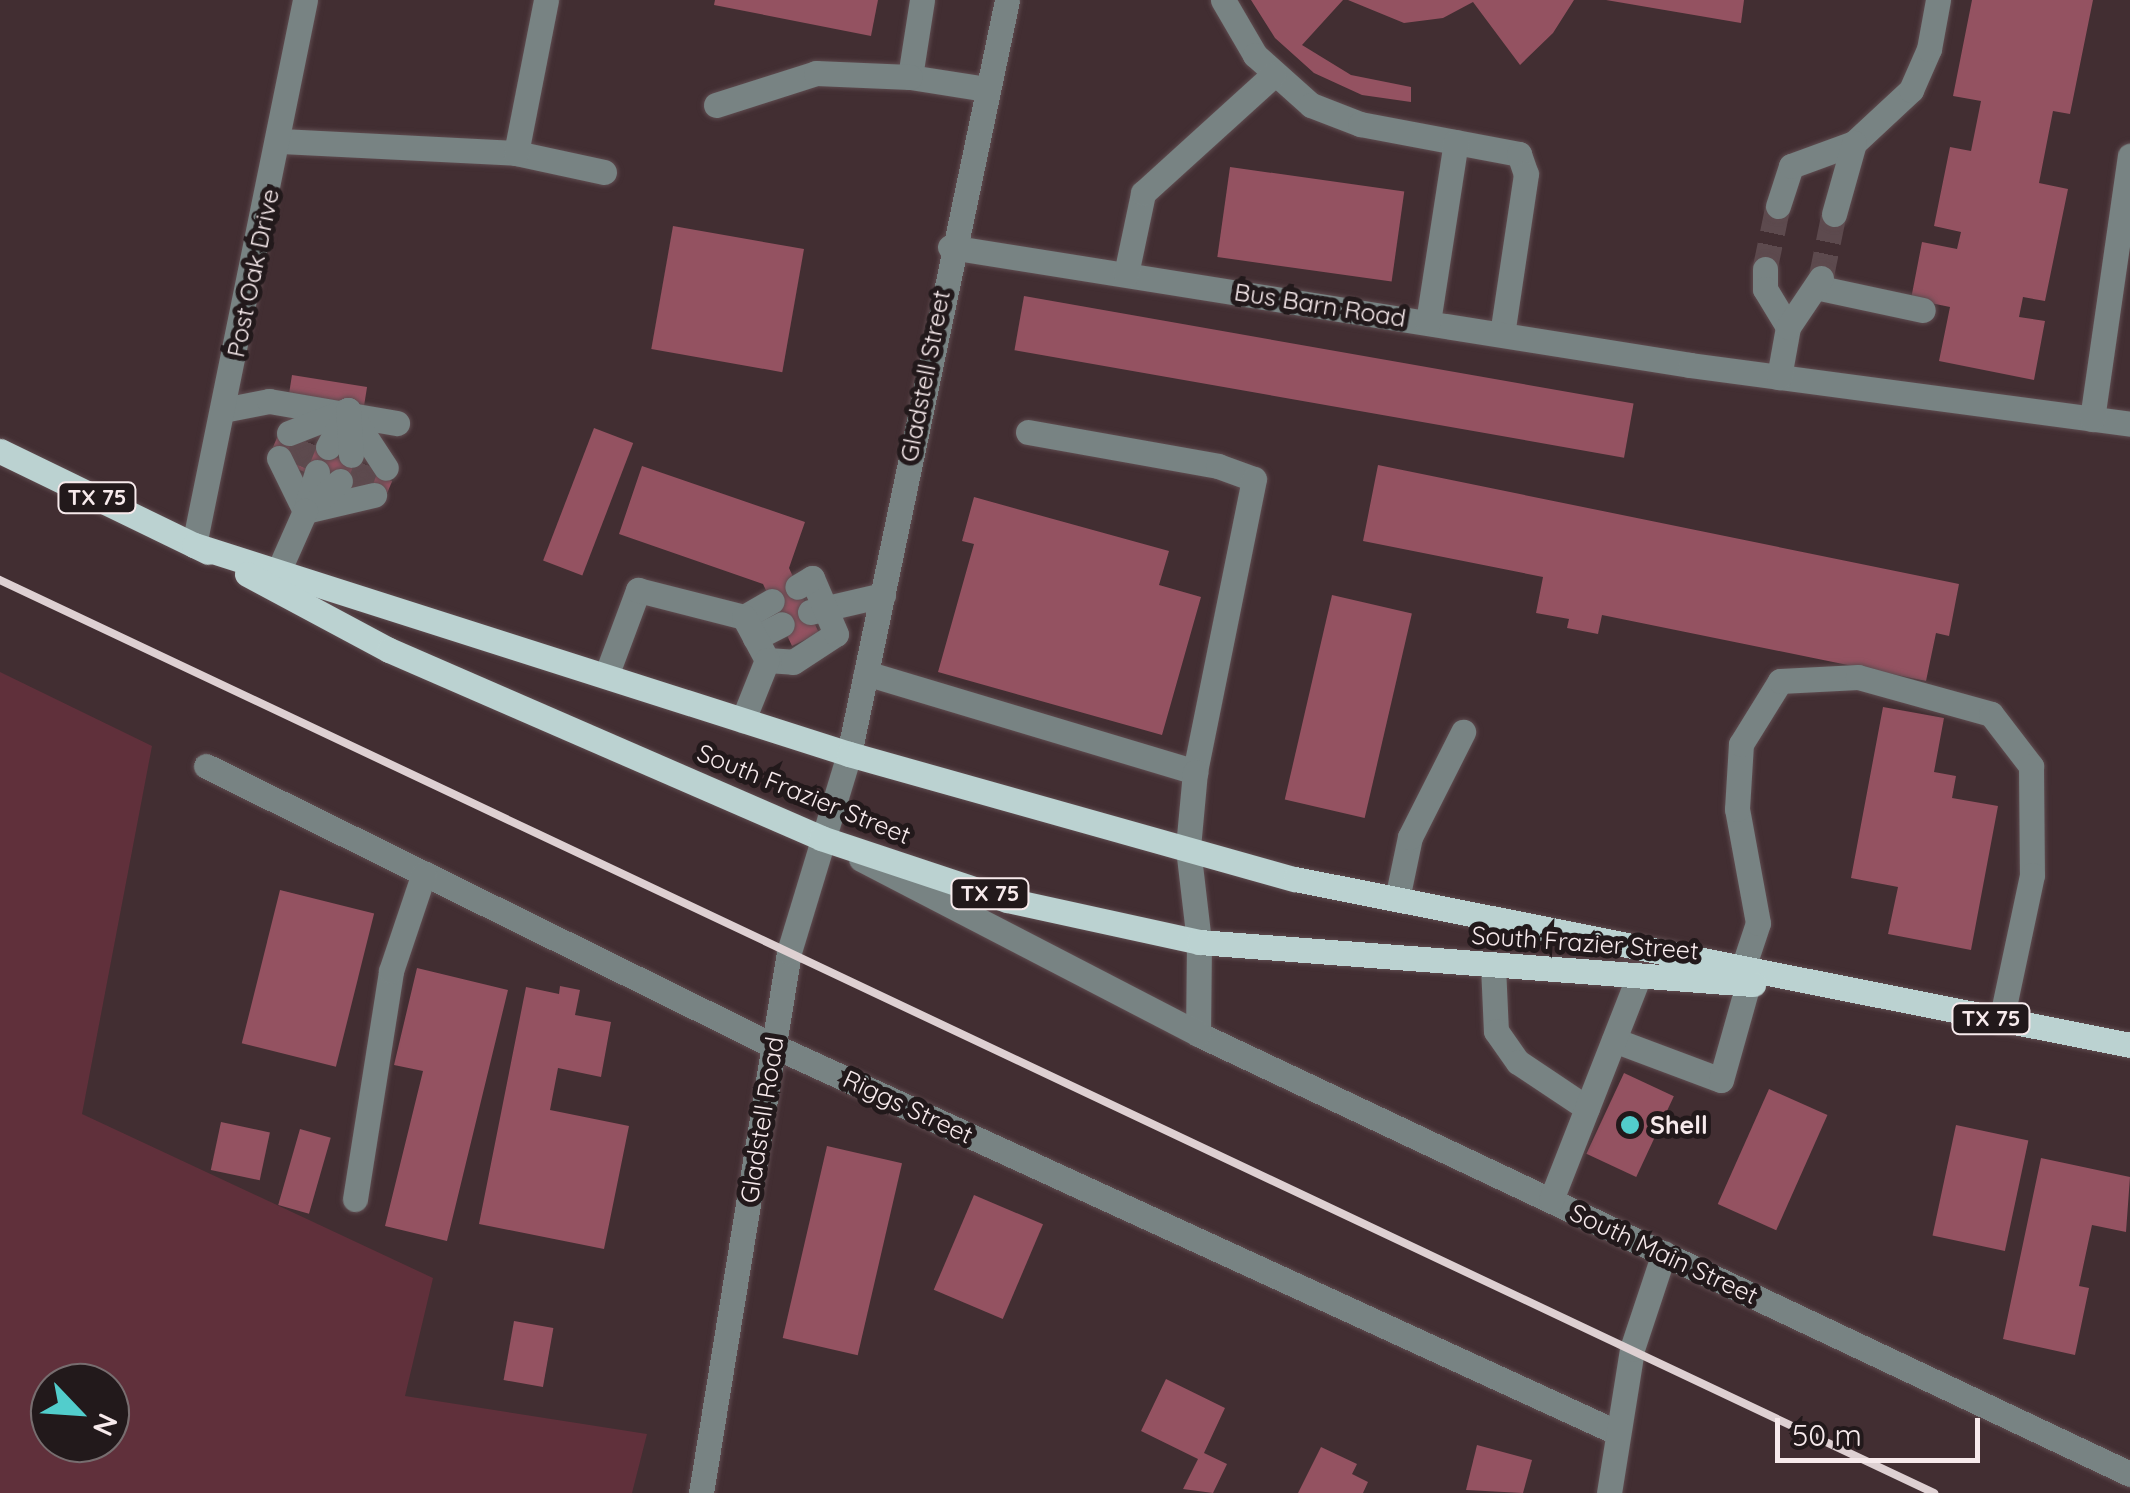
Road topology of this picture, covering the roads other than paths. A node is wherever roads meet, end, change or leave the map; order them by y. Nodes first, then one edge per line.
1 (305, 0) edge
2 (546, 0) edge
3 (922, 0) edge
4 (1006, 0) edge
5 (1223, 0) edge
6 (1938, 0) edge
7 (1273, 75) junction
8 (910, 76) junction
9 (987, 89) junction
10 (716, 104) dead end
11 (281, 142) junction
12 (1456, 142) junction
13 (1854, 143) junction
14 (516, 153) junction
15 (2130, 156) edge
16 (604, 172) dead end
17 (1778, 206) tunnel mouth
18 (1834, 214) tunnel mouth
19 (950, 247) junction
20 (1765, 269) tunnel mouth
21 (1126, 274) junction
22 (1923, 310) dead end
23 (1428, 322) junction
24 (1788, 327) junction
25 (1502, 334) junction
26 (1779, 377) junction
27 (223, 410) junction
28 (348, 410) junction
29 (2092, 419) junction
30 (397, 423) dead end
31 (2130, 424) edge
32 (1028, 432) dead end
33 (0, 451) edge
34 (338, 451) junction
35 (327, 476) junction
36 (305, 511) junction
37 (194, 545) junction
38 (278, 572) junction
39 (797, 587) dead end
40 (883, 595) junction
41 (816, 609) junction
42 (777, 613) dead end
43 (755, 638) junction
44 (866, 673) junction
45 (606, 676) junction
46 (743, 720) junction
47 (1462, 732) dead end
48 (849, 754) junction
49 (206, 766) dead end
50 (1195, 772) junction
51 (821, 838) junction
52 (1188, 848) junction
53 (424, 873) junction
54 (1397, 899) junction
55 (1199, 942) junction
56 (1493, 966) junction
57 (1639, 976) junction
58 (1742, 978) junction
59 (2001, 1020) junction
60 (1198, 1034) junction
61 (1614, 1040) junction
62 (2130, 1045) edge
63 (774, 1046) junction
64 (1587, 1108) junction
65 (354, 1199) dead end
66 (1551, 1200) junction
67 (1664, 1254) junction
68 (1618, 1433) junction
69 (2130, 1474) edge
70 (701, 1493) edge
71 (1609, 1493) edge

1 - 11 street, Post Oak Drive
2 - 14 street
3 - 8 street
4 - 9 street, Gladstell Street
5 - 7 street
6 - 13 street
7 - 12 street
7 - 21 street
8 - 9 street
8 - 10 street
9 - 19 street, Gladstell Street
11 - 14 street
11 - 27 street, Post Oak Drive
12 - 23 street
12 - 25 street
13 - 17 street
13 - 18 street
14 - 16 street
15 - 29 street
19 - 21 street, Bus Barn Road
19 - 40 street, Gladstell Street
20 - 24 street
21 - 23 street, Bus Barn Road
22 - 24 street
23 - 25 street, Bus Barn Road
24 - 26 street
25 - 26 street, Bus Barn Road
26 - 29 street, Bus Barn Road
27 - 28 street
27 - 37 street, Post Oak Drive
28 - 30 street
28 - 34 street
28 - 34 street
28 - 34 street
29 - 31 street, Bus Barn Road
32 - 50 street
33 - 37 main road, South Frazier Street / TX 75
35 - 36 street
35 - 36 street
35 - 36 street
36 - 38 street
37 - 38 main road, South Frazier Street / TX 75
37 - 51 main road, South Frazier Street / TX 75
38 - 45 main road, South Frazier Street / TX 75
39 - 41 street
40 - 41 street
40 - 44 street, Gladstell Street
41 - 43 street
42 - 43 street
43 - 45 street
43 - 46 street
44 - 48 street, Gladstell Street
44 - 50 street
45 - 46 main road, South Frazier Street / TX 75
46 - 48 main road, South Frazier Street / TX 75
47 - 54 street
48 - 51 street, Gladstell Road
48 - 52 main road, South Frazier Street / TX 75
49 - 53 street, Riggs Street
50 - 52 street
51 - 55 main road, South Frazier Street / TX 75
51 - 60 street, South Main Street
51 - 63 street, Gladstell Road
52 - 54 main road, South Frazier Street / TX 75
52 - 55 street
53 - 63 street, Riggs Street
53 - 65 street
54 - 58 main road, South Frazier Street / TX 75
55 - 56 main road, South Frazier Street / TX 75
55 - 60 street
56 - 57 main road, South Frazier Street / TX 75
56 - 64 street
57 - 58 main road, South Frazier Street / TX 75
57 - 61 street
58 - 59 main road, South Frazier Street / TX 75
58 - 59 street
58 - 61 street
59 - 62 main road, South Frazier Street / TX 75
60 - 66 street, South Main Street
61 - 64 street
63 - 68 street, Riggs Street
63 - 70 street, Gladstell Road
64 - 66 street
66 - 67 street, South Main Street
67 - 68 street
67 - 69 street, South Main Street
68 - 71 street

